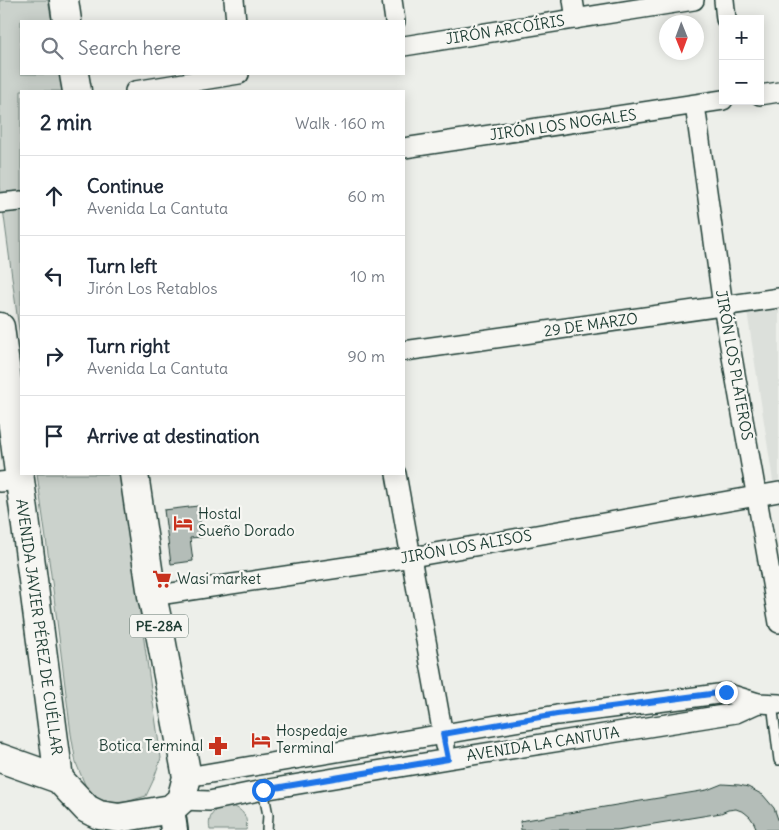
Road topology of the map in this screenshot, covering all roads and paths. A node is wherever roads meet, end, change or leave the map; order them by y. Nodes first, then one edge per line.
1 (64, 0) edge
2 (234, 0) edge
3 (392, 0) edge
4 (573, 0) edge
5 (694, 0) edge
6 (724, 0) edge
7 (726, 15) edge
8 (576, 19) junction
9 (67, 20) edge
10 (236, 20) edge
11 (395, 20) edge
12 (405, 46) edge
13 (74, 75) edge
14 (233, 75) edge
15 (77, 90) edge
16 (141, 90) edge
17 (779, 92) edge
18 (764, 94) edge
19 (719, 101) edge
20 (695, 105) junction
21 (405, 148) edge
22 (20, 201) edge
23 (0, 203) edge
24 (779, 298) edge
25 (723, 306) junction
26 (0, 327) edge
27 (405, 351) edge
28 (134, 475) edge
29 (396, 475) edge
30 (10, 481) edge
31 (779, 492) edge
32 (757, 495) junction
33 (412, 557) junction
34 (152, 596) junction
35 (779, 623) edge
36 (770, 703) edge
37 (443, 734) junction
38 (0, 758) edge
39 (448, 759) junction
40 (779, 760) edge
41 (59, 779) junction
42 (263, 790) junction
43 (178, 804) edge
44 (267, 830) edge

1 - 9 highway
2 - 10 street
3 - 11 street
4 - 8 street
5 - 8 street, JIRÓN ARCOÍRIS
6 - 7 street
8 - 12 street, JIRÓN ARCOÍRIS
13 - 15 highway
14 - 16 street
17 - 18 street
19 - 20 street, JIRÓN LOS NOGALES
20 - 21 street, JIRÓN LOS NOGALES
20 - 25 street, JIRÓN LOS PLATEROS
22 - 23 street
24 - 25 street, 29 DE MARZO
25 - 27 street, 29 DE MARZO
25 - 32 street, JIRÓN LOS PLATEROS
26 - 30 highway, AVENIDA JAVIER PÉREZ DE CUÉLLAR
28 - 34 highway, PE-28A
29 - 33 street
30 - 41 highway, AVENIDA JAVIER PÉREZ DE CUÉLLAR
31 - 32 street, JIRÓN LOS ALISOS
32 - 33 street, JIRÓN LOS ALISOS
32 - 35 street, JIRÓN LOS PLATEROS
33 - 34 street, JIRÓN LOS ALISOS
33 - 37 street
34 - 43 highway, PE-28A
36 - 37 street, AVENIDA LA CANTUTA
36 - 39 street, AVENIDA LA CANTUTA
36 - 40 lane
37 - 39 street
37 - 43 street, AVENIDA LA CANTUTA
38 - 41 highway
39 - 42 street, AVENIDA LA CANTUTA
41 - 43 highway
42 - 43 street, AVENIDA LA CANTUTA
42 - 44 lane

